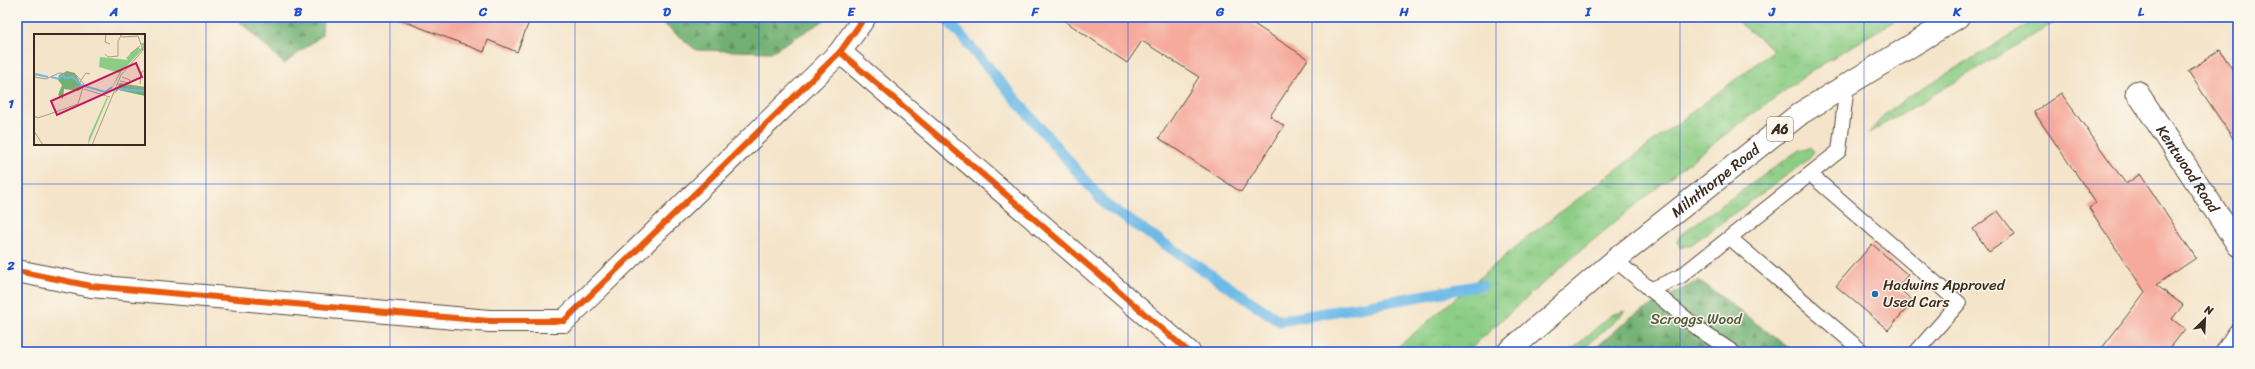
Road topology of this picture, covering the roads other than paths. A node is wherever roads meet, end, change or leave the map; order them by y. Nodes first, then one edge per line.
1 (1958, 17) edge
2 (864, 20) edge
3 (840, 52) junction
4 (1847, 85) junction
5 (2137, 92) dead end
6 (1810, 174) junction
7 (1730, 238) junction
8 (2238, 245) edge
9 (1615, 260) junction
10 (17, 271) edge
11 (1650, 290) junction
12 (2238, 335) edge
13 (1189, 352) edge
14 (1508, 352) edge
15 (1733, 352) edge
16 (1863, 352) edge
17 (1916, 352) edge
18 (2227, 352) edge

1 - 4 main road, Milnthorpe Road / A6
2 - 3 main road
3 - 10 main road
3 - 13 main road
4 - 6 lane
4 - 9 main road, Milnthorpe Road / A6
5 - 8 main road, Kentwood Road
6 - 7 lane
6 - 17 lane
7 - 11 lane
7 - 16 lane
9 - 11 lane
9 - 14 main road, Milnthorpe Road / A6
11 - 15 lane
12 - 18 main road

